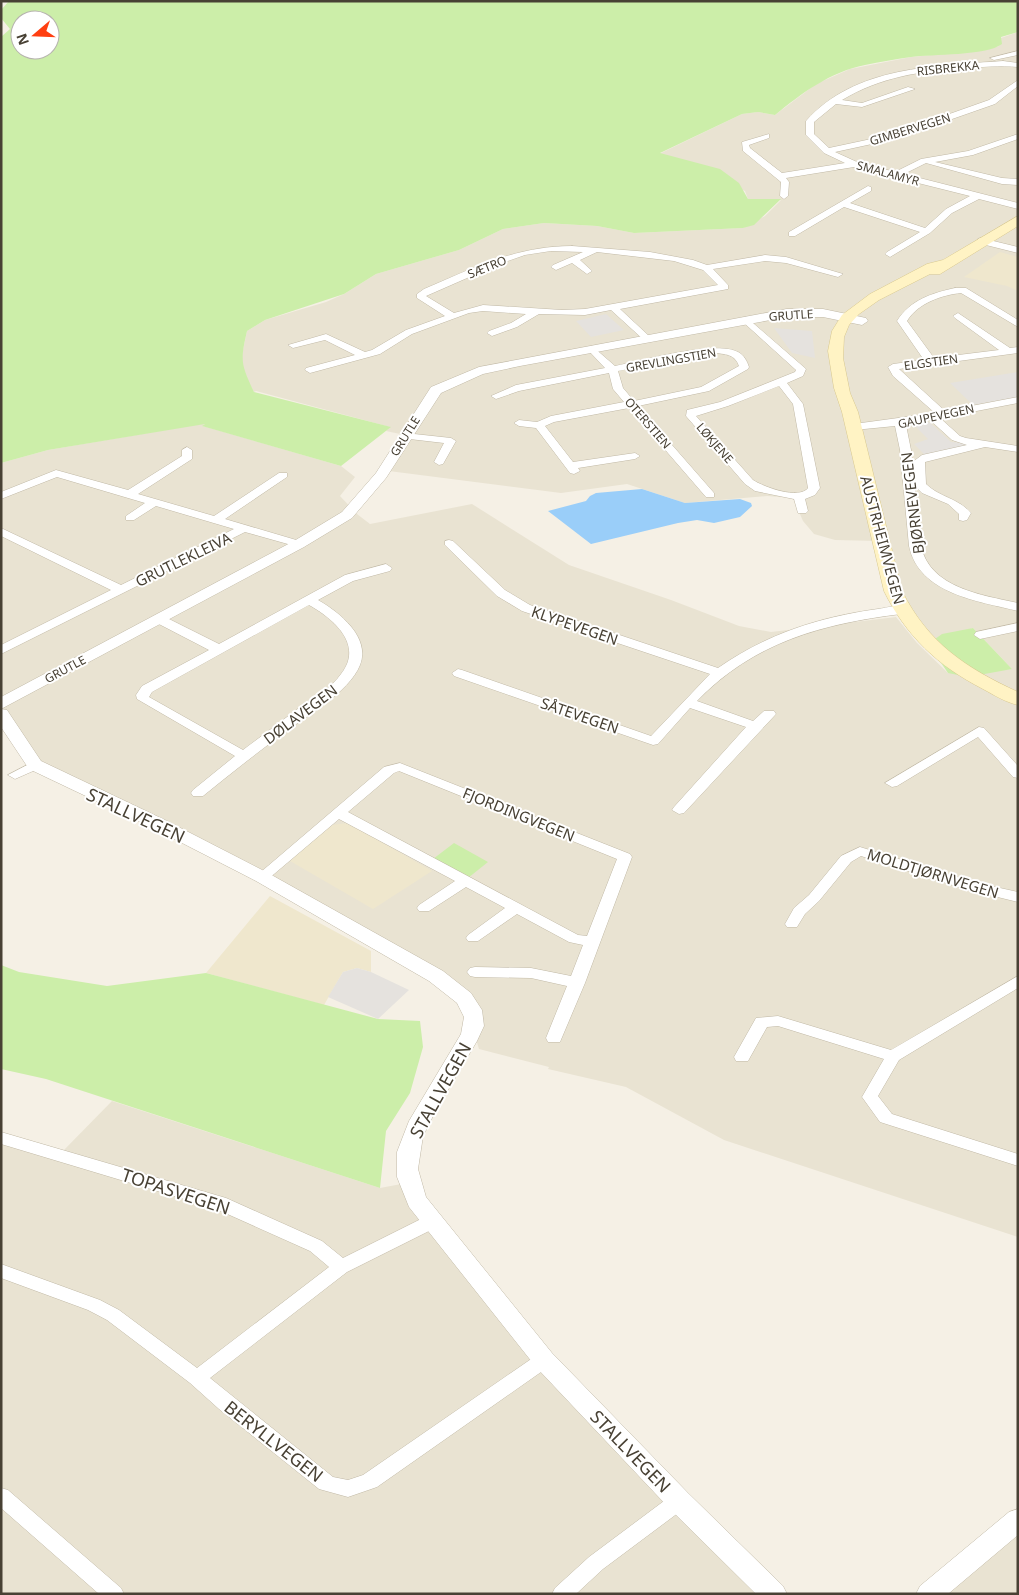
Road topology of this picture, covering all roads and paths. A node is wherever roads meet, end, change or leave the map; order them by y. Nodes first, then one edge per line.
1 (1018, 53) edge
2 (987, 64) junction
3 (1018, 65) edge
4 (899, 73) joint
5 (1018, 82) edge
6 (911, 89) dead end
7 (833, 101) junction
8 (766, 136) dead end
9 (1018, 136) edge
10 (828, 151) junction
11 (924, 161) junction
12 (854, 164) junction
13 (896, 175) junction
14 (780, 176) junction
15 (1018, 182) edge
16 (868, 190) dead end
17 (784, 196) dead end
18 (977, 196) junction
19 (844, 204) junction
20 (1018, 206) edge
21 (1018, 220) edge
22 (927, 231) junction
23 (792, 234) dead end
24 (981, 241) junction
25 (1018, 250) edge
26 (593, 251) junction
27 (890, 254) dead end
28 (574, 260) junction
29 (944, 264) junction
30 (556, 267) dead end
31 (705, 268) junction
32 (586, 271) dead end
33 (838, 274) dead end
34 (614, 308) junction
35 (536, 312) junction
36 (451, 315) junction
37 (958, 316) dead end
38 (847, 318) junction
39 (746, 320) junction
40 (862, 321) junction
41 (1018, 324) edge
42 (492, 333) dead end
43 (645, 338) junction
44 (293, 345) dead end
45 (592, 348) junction
46 (1018, 350) edge
47 (1007, 351) junction
48 (366, 356) junction
49 (930, 361) junction
50 (310, 370) dead end
51 (613, 370) junction
52 (781, 382) junction
53 (496, 396) dead end
54 (1018, 400) edge
55 (633, 404) junction
56 (942, 414) junction
57 (931, 416) junction
58 (852, 420) junction
59 (519, 423) dead end
60 (900, 424) junction
61 (539, 425) junction
62 (405, 436) junction
63 (986, 444) junction
64 (187, 450) dead end
65 (1018, 450) edge
66 (635, 456) dead end
67 (439, 462) dead end
68 (283, 475) dead end
69 (130, 494) junction
70 (710, 495) dead end
71 (1, 496) edge
72 (799, 497) junction
73 (154, 502) junction
74 (802, 511) dead end
75 (130, 518) dead end
76 (963, 518) dead end
77 (217, 519) junction
78 (244, 528) junction
79 (1, 531) edge
80 (299, 544) junction
81 (449, 544) dead end
82 (386, 568) dead end
83 (121, 590) junction
84 (310, 600) junction
85 (1018, 607) edge
86 (901, 610) junction
87 (159, 618) junction
88 (1018, 627) edge
89 (980, 635) dead end
90 (6, 648) edge
91 (218, 649) junction
92 (458, 673) dead end
93 (719, 673) junction
94 (1018, 700) edge
95 (689, 703) junction
96 (1, 704) edge
97 (1, 714) edge
98 (769, 714) dead end
99 (756, 726) junction
100 (244, 756) junction
101 (35, 765) junction
102 (1018, 774) edge
103 (15, 775) dead end
104 (892, 784) dead end
105 (198, 793) dead end
106 (680, 810) dead end
107 (339, 813) junction
108 (262, 877) junction
109 (466, 881) junction
110 (1018, 897) edge
111 (424, 908) dead end
112 (516, 908) junction
113 (792, 924) dead end
114 (473, 938) dead end
115 (593, 942) junction
116 (475, 972) dead end
117 (1018, 981) edge
118 (577, 983) junction
119 (554, 1038) dead end
120 (894, 1056) junction
121 (742, 1057) dead end
122 (1, 1138) edge
123 (1018, 1160) edge
124 (431, 1222) junction
125 (341, 1267) junction
126 (1, 1270) edge
127 (544, 1360) junction
128 (197, 1378) junction
129 (1, 1496) edge
130 (679, 1501) junction
131 (1018, 1520) edge
132 (114, 1594) edge
133 (562, 1594) edge
134 (774, 1594) edge
135 (929, 1594) edge

1 - 2 street, RISBREKKA
2 - 3 street
2 - 4 street, RISBREKKA
4 - 7 street, SMALAMYR
5 - 10 street, GIMBERVEGEN
6 - 7 street
7 - 10 street, SMALAMYR
8 - 14 street
9 - 11 street
10 - 12 street, SMALAMYR
11 - 13 street
11 - 15 street
12 - 13 street, SMALAMYR
12 - 14 street
13 - 18 street, SMALAMYR
14 - 17 street
16 - 19 street
18 - 20 street, SMALAMYR
18 - 22 street
19 - 22 street
19 - 23 street
21 - 24 main road, AUSTRHEIMVEGEN
22 - 27 street
24 - 25 street
24 - 29 main road, AUSTRHEIMVEGEN
26 - 28 street, SÆTRO
26 - 31 street, SÆTRO
26 - 36 street, SÆTRO
28 - 30 street, SÆTRO
28 - 32 street
29 - 38 main road, AUSTRHEIMVEGEN
29 - 40 main road, AUSTRHEIMVEGEN
31 - 33 street
31 - 34 street, SÆTRO
34 - 35 street, SÆTRO
34 - 43 street
35 - 36 street, SÆTRO
35 - 42 street
36 - 48 street, SÆTRO
37 - 47 street
38 - 39 street, GRUTLE
38 - 40 street, GRUTLE
38 - 58 main road, AUSTRHEIMVEGEN
39 - 43 street, GRUTLE
39 - 52 street, LØKJENE
40 - 58 main road, AUSTRHEIMVEGEN
41 - 49 street
43 - 45 street, GRUTLE
44 - 48 street
45 - 51 street, OTERSTIEN
45 - 62 street, GRUTLE
46 - 47 street, ELGSTIEN
47 - 49 street, ELGSTIEN
48 - 50 street, SÆTRO
49 - 56 street, ELGSTIEN
51 - 53 street, GREVLINGSTIEN
51 - 55 street, OTERSTIEN
51 - 55 street, GREVLINGSTIEN
52 - 72 street
52 - 72 street, LØKJENE
54 - 56 street, GAUPEVEGEN
55 - 61 street, GREVLINGSTIEN
55 - 70 street, OTERSTIEN
56 - 57 street, GAUPEVEGEN
57 - 60 street, GAUPEVEGEN
57 - 63 street
58 - 60 street, GAUPEVEGEN
58 - 86 main road, AUSTRHEIMVEGEN
59 - 61 street, GREVLINGSTIEN
60 - 85 street, BJØRNEVEGEN
61 - 66 street
62 - 67 street
62 - 80 street, GRUTLE
63 - 65 street
63 - 76 street
64 - 69 street
68 - 77 street
69 - 71 street
69 - 73 street
72 - 74 street
73 - 75 street
73 - 77 street
77 - 78 street
78 - 80 street
78 - 83 street, GRUTLEKLEIVA
79 - 83 street, GRUTLEKLEIVA
80 - 87 street, GRUTLE
81 - 93 street, KLYPEVEGEN
82 - 84 street
83 - 90 street, GRUTLEKLEIVA
84 - 91 street
84 - 100 street, DØLAVEGEN
86 - 93 street, SÅTEVEGEN
86 - 94 main road, AUSTRHEIMVEGEN
87 - 91 street
87 - 96 street, GRUTLE
88 - 89 street
91 - 100 street
92 - 95 street, SÅTEVEGEN
93 - 95 street, SÅTEVEGEN
95 - 99 street
97 - 101 street
98 - 99 street
99 - 106 street
100 - 105 street, DØLAVEGEN
101 - 103 street
101 - 108 street, STALLVEGEN
102 - 104 street
107 - 108 street, FJORDINGVEGEN
107 - 109 street
107 - 115 street, FJORDINGVEGEN
108 - 124 street, STALLVEGEN
109 - 111 street
109 - 112 street
110 - 113 street, MOLDTJØRNVEGEN
112 - 114 street
112 - 115 street
115 - 118 street, FJORDINGVEGEN
116 - 118 street
117 - 120 street
118 - 119 street, FJORDINGVEGEN
120 - 121 street
120 - 123 street
122 - 125 street, TOPASVEGEN
124 - 125 street
124 - 127 street, STALLVEGEN
125 - 128 street
126 - 128 street, BERYLLVEGEN
127 - 128 street, BERYLLVEGEN
127 - 130 street, STALLVEGEN
129 - 132 street
130 - 133 street
130 - 134 street, STALLVEGEN
131 - 135 street

